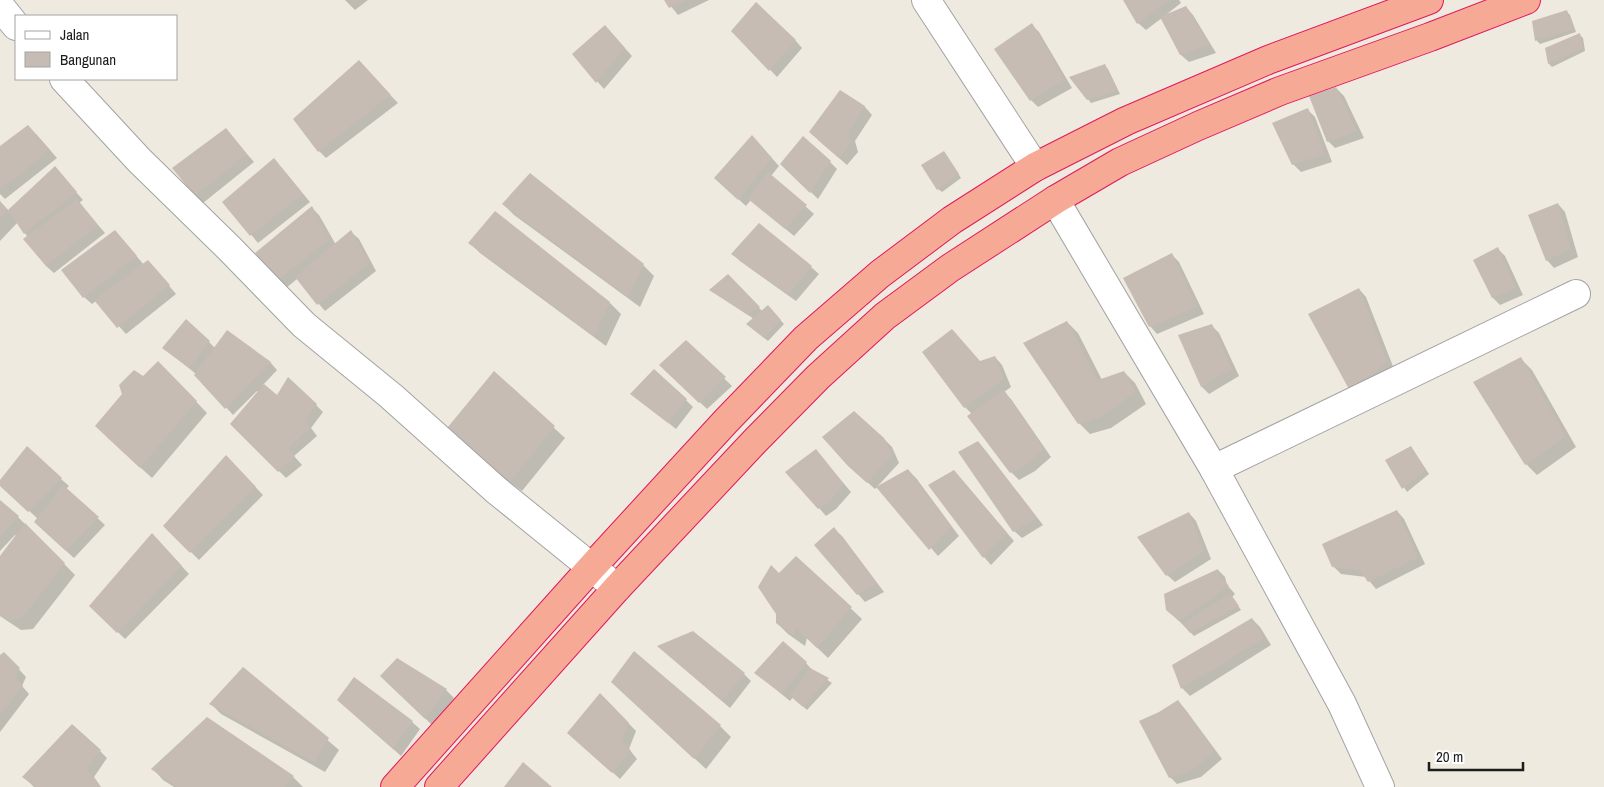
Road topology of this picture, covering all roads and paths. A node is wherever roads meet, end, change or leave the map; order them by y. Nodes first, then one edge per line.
1 (926, 0) edge
2 (1526, 0) edge
3 (1424, 2) edge
4 (0, 6) edge
5 (15, 25) edge
6 (1430, 37) junction
7 (65, 80) edge
8 (1036, 167) junction
9 (1055, 200) junction
10 (1576, 294) dead end
11 (1214, 468) junction
12 (591, 568) junction
13 (617, 588) junction
14 (395, 787) edge
15 (438, 787) edge
16 (1380, 787) edge

1 - 8 street
2 - 6 highway
3 - 6 highway
3 - 8 highway
4 - 5 street
6 - 9 highway
7 - 12 street
8 - 12 highway
9 - 11 street
9 - 13 highway
10 - 11 street
11 - 16 street
12 - 13 street
12 - 14 highway
13 - 15 highway

